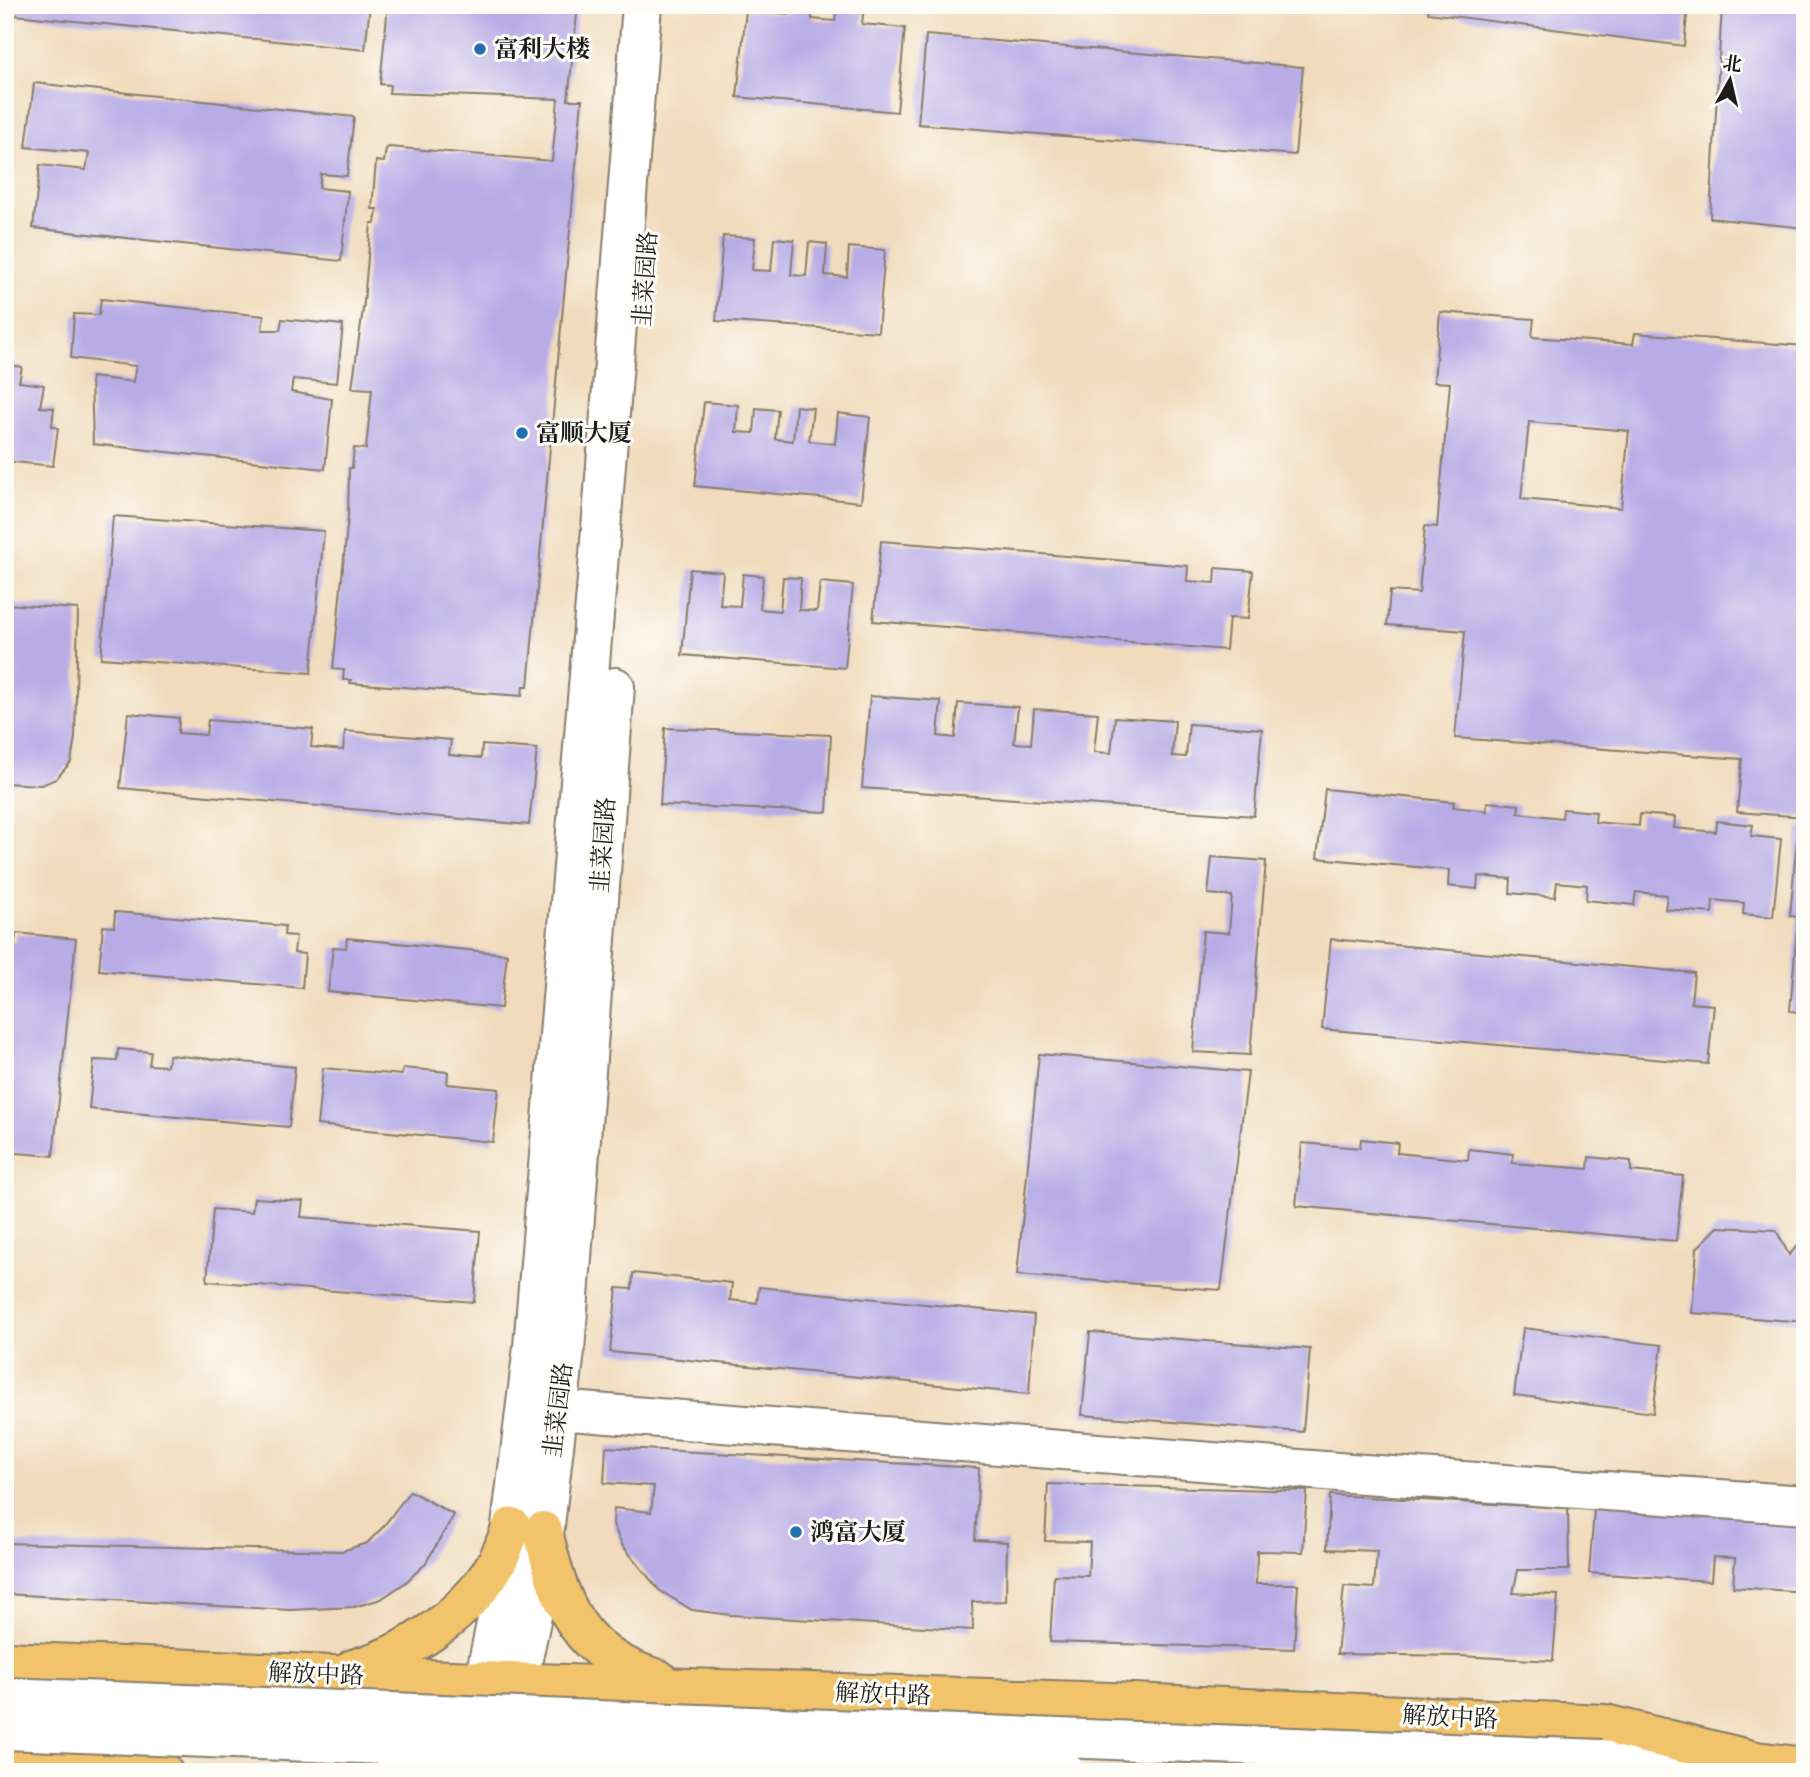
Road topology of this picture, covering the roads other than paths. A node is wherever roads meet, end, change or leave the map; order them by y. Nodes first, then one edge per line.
1 (642, 5) edge
2 (666, 5) edge
3 (558, 1410) junction
4 (1805, 1505) edge
5 (528, 1529) junction
6 (5, 1661) edge
7 (333, 1675) junction
8 (501, 1681) junction
9 (687, 1687) junction
10 (5, 1697) edge
11 (5, 1730) edge
12 (1756, 1761) junction
13 (5, 1765) edge
14 (1805, 1767) edge
15 (163, 1772) edge
16 (460, 1772) edge
17 (495, 1772) edge
18 (1065, 1772) edge

1 - 5 street, 韭菜园路
2 - 3 street, 韭菜园路
3 - 4 street
3 - 5 street, 韭菜园路
5 - 7 main road
5 - 8 street, 韭菜园路
5 - 9 main road
6 - 7 main road, 解放中路
7 - 8 main road, 解放中路
8 - 9 main road, 解放中路
8 - 16 street
8 - 17 street
9 - 12 main road, 解放中路
10 - 12 street, 解放中路, bridge
11 - 18 street, bridge
12 - 14 main road, 解放中路
13 - 15 main road

